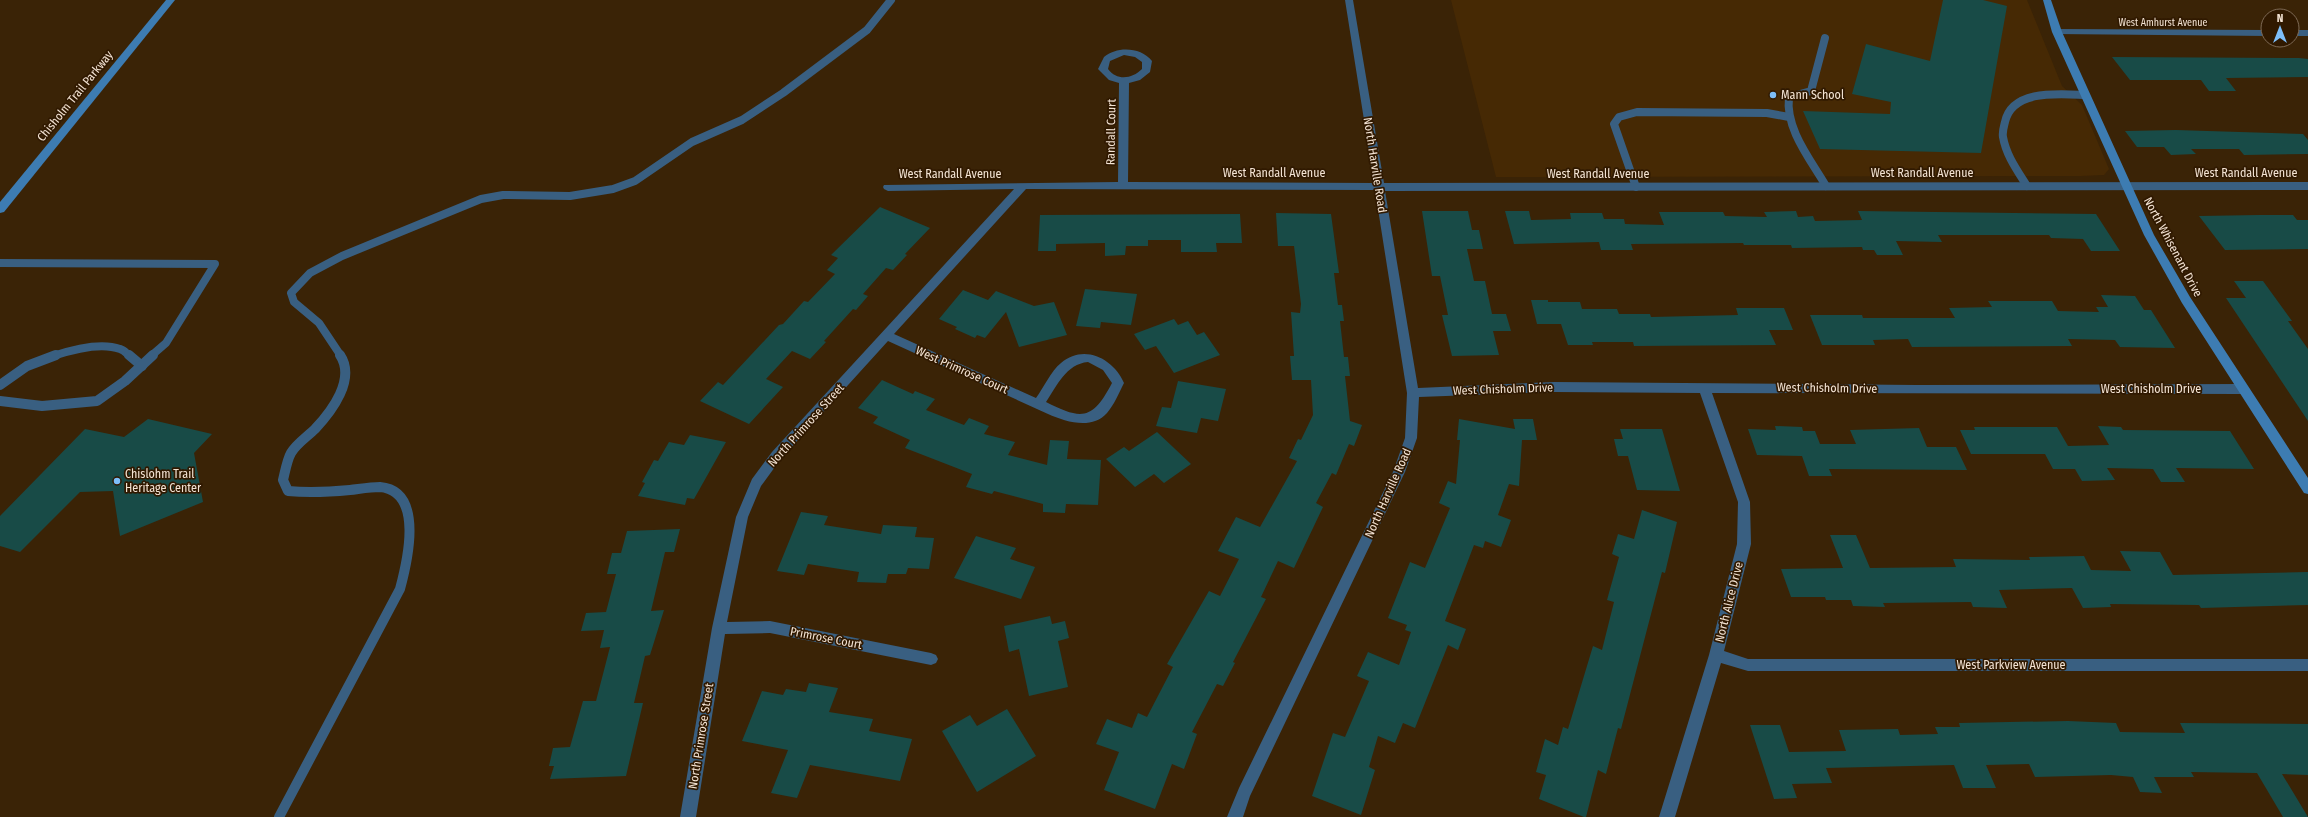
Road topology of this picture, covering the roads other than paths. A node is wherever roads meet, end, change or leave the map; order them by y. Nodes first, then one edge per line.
1 (171, 0) edge
2 (891, 0) edge
3 (1349, 0) edge
4 (2047, 0) edge
5 (2057, 32) junction
6 (2260, 33) edge
7 (1825, 38) dead end
8 (1124, 80) dead end
9 (2085, 95) junction
10 (1789, 117) junction
11 (1123, 185) junction
12 (1826, 186) junction
13 (2027, 186) junction
14 (2126, 186) junction
15 (2308, 186) edge
16 (888, 187) dead end
17 (1022, 187) junction
18 (1378, 187) junction
19 (1636, 187) junction
20 (0, 209) edge
21 (0, 263) edge
22 (887, 336) junction
23 (142, 366) junction
24 (0, 385) edge
25 (1704, 387) junction
26 (2242, 389) junction
27 (1413, 393) junction
28 (0, 401) edge
29 (1038, 404) junction
30 (2308, 489) edge
31 (719, 628) junction
32 (1716, 655) junction
33 (931, 659) dead end
34 (2308, 664) edge
35 (279, 817) edge
36 (688, 817) edge
37 (1235, 817) edge
38 (1667, 817) edge

1 - 20 street, Chisholm Trail Parkway
2 - 35 lane
3 - 18 street, North Harville Road
4 - 5 street, North Whisenant Drive
5 - 6 street, West Amhurst Avenue
5 - 9 street, North Whisenant Drive
7 - 10 lane
8 - 11 street, Randall Court
9 - 13 lane
9 - 14 street, North Whisenant Drive
10 - 12 lane
10 - 19 lane
11 - 17 street, West Randall Avenue
11 - 18 street, West Randall Avenue
12 - 13 street, West Randall Avenue
12 - 19 street, West Randall Avenue
13 - 14 street, West Randall Avenue
14 - 15 street, West Randall Avenue
14 - 26 street, North Whisenant Drive
16 - 17 street, West Randall Avenue
17 - 22 street, North Primrose Street
18 - 19 street, West Randall Avenue
18 - 27 street, North Harville Road
21 - 23 lane
22 - 29 street, West Primrose Court
22 - 31 street, North Primrose Street
23 - 24 lane
23 - 28 lane
25 - 26 street, West Chisholm Drive
25 - 27 street, West Chisholm Drive
25 - 32 street, North Alice Drive
26 - 30 street, North Whisenant Drive
27 - 37 street, North Harville Road
29 - 29 street, West Primrose Court
31 - 33 street, Primrose Court
31 - 36 street, North Primrose Street
32 - 34 street, West Parkview Avenue
32 - 38 street, North Alice Drive

